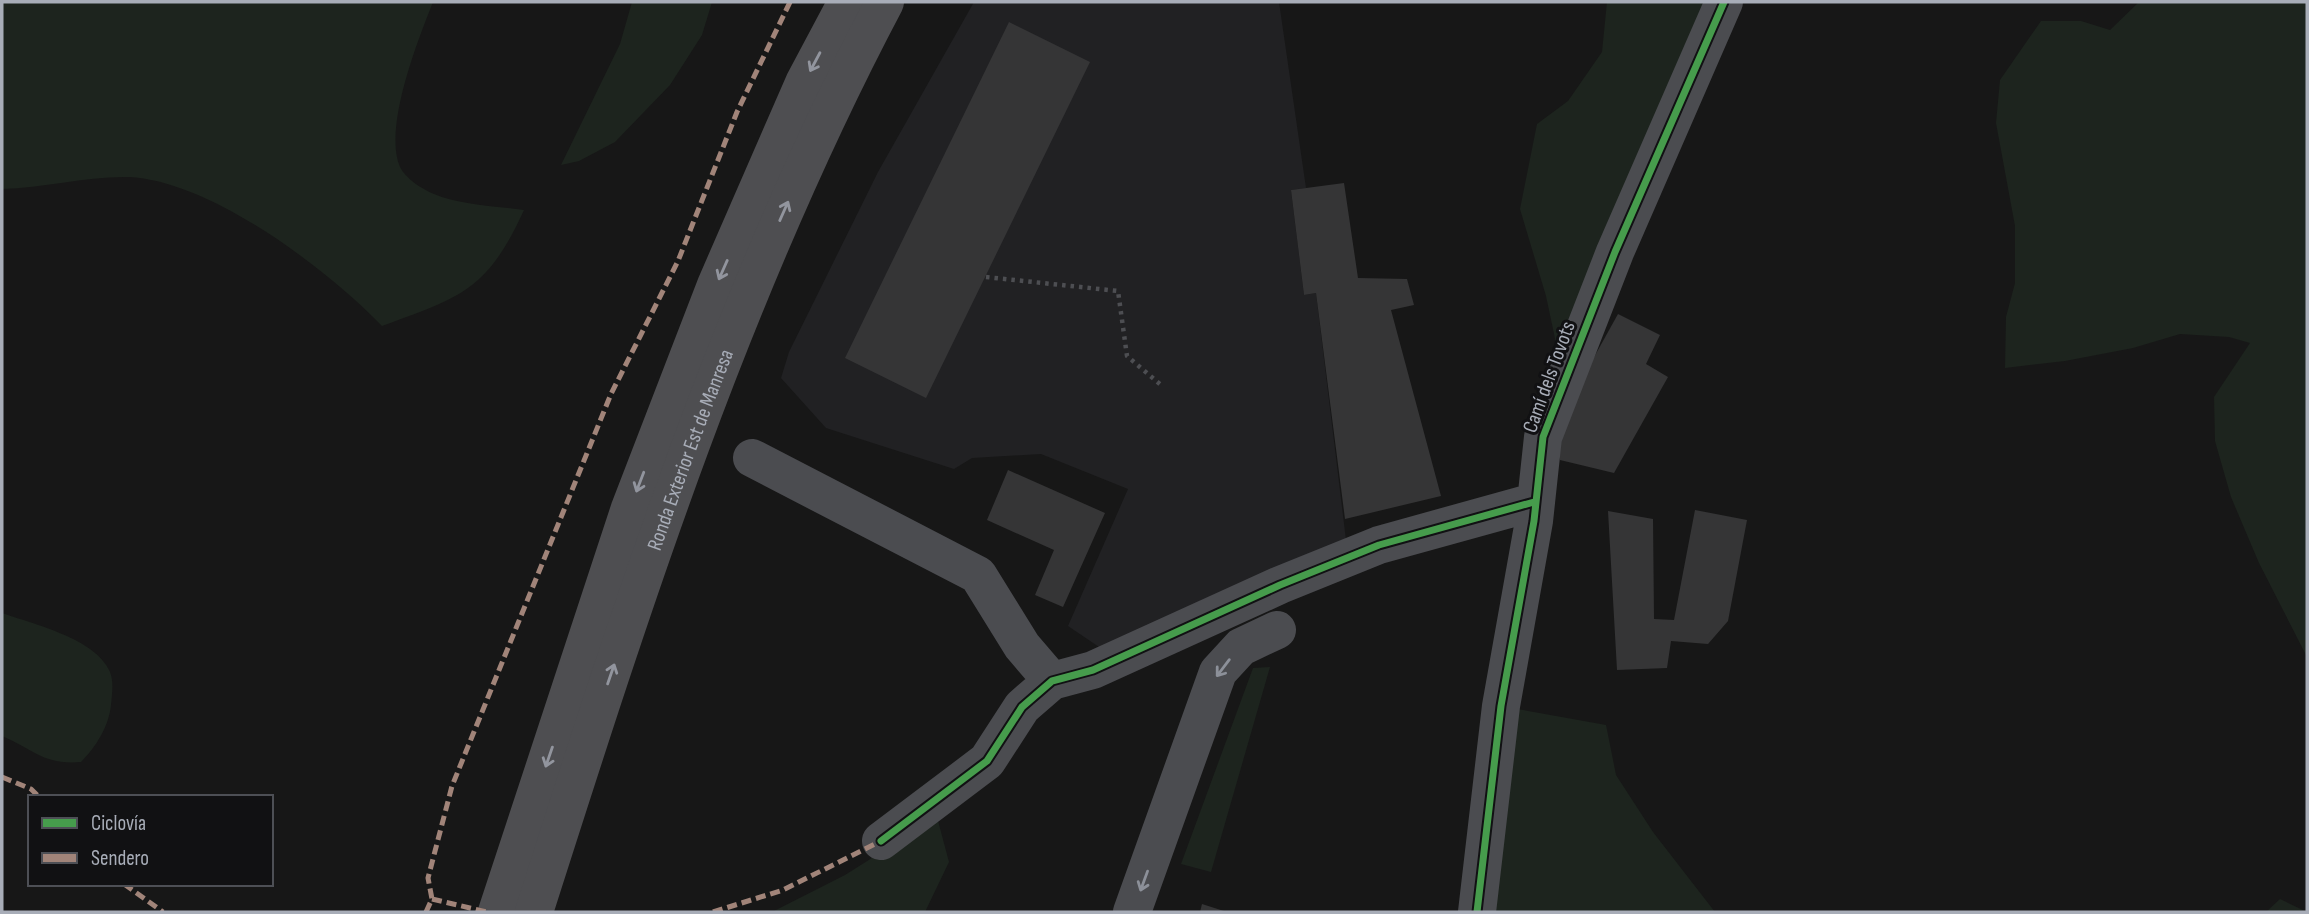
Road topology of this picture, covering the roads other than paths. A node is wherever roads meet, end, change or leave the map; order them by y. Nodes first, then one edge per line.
1 (847, 2) edge
2 (885, 2) edge
3 (1724, 2) edge
4 (752, 458) dead end
5 (1534, 502) junction
6 (1277, 630) dead end
7 (1052, 681) junction
8 (589, 738) junction
9 (881, 841) dead end
10 (497, 912) edge
11 (534, 912) edge
12 (560, 912) edge
13 (1132, 912) edge
14 (1477, 912) edge

1 -> 10 highway, Ronda Exterior Est de Manresa
8 -> 2 highway, Ronda Exterior Est de Manresa
3 - 5 street, Camí dels Tovots
4 - 7 street
5 - 7 street
5 - 14 street, Camí dels Tovots
6 -> 13 street
7 - 9 street
8 - 11 highway, Ronda Exterior Est de Manresa
8 - 12 highway

